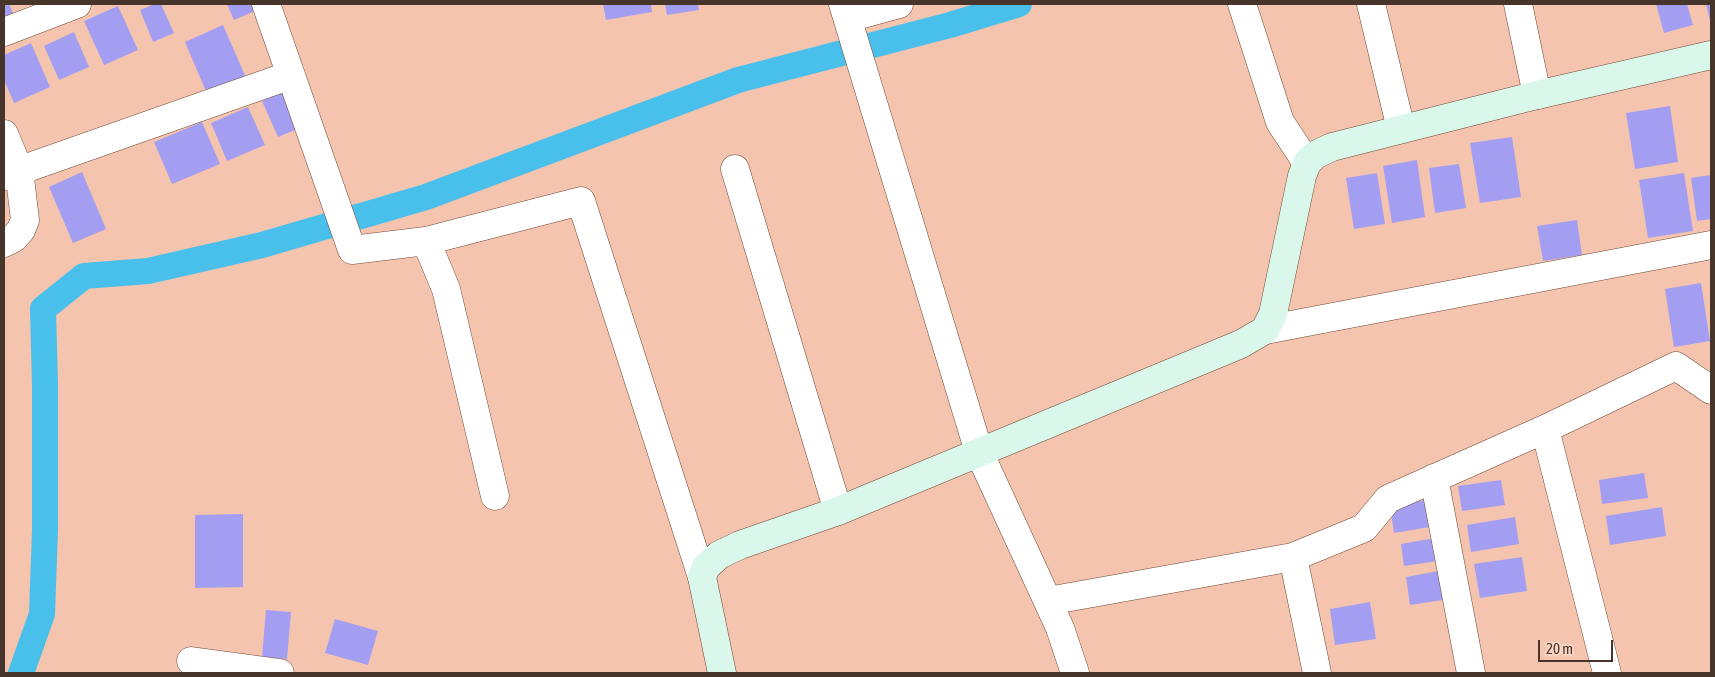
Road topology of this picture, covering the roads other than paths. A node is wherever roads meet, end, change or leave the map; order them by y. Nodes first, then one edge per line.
1 (77, 4) edge
2 (266, 4) edge
3 (899, 4) edge
4 (1242, 4) edge
5 (1371, 4) edge
6 (1518, 4) edge
7 (851, 30) edge
8 (4, 32) edge
9 (1711, 55) edge
10 (291, 75) junction
11 (1537, 95) junction
12 (1401, 129) junction
13 (4, 134) edge
14 (1307, 163) junction
15 (735, 169) dead end
16 (11, 173) edge
17 (426, 241) junction
18 (4, 243) edge
19 (1711, 245) edge
20 (1265, 330) junction
21 (1711, 390) edge
22 (1545, 429) junction
23 (979, 452) junction
24 (1434, 478) junction
25 (495, 496) dead end
26 (838, 511) junction
27 (1293, 557) junction
28 (702, 578) junction
29 (1048, 601) junction
30 (190, 661) dead end
31 (280, 673) edge
32 (722, 673) edge
33 (1075, 673) edge
34 (1317, 673) edge
35 (1471, 673) edge
36 (1607, 673) edge

1 - 8 street
2 - 10 street
3 - 7 street
4 - 14 street
5 - 12 street
6 - 11 street
7 - 23 street
9 - 11 main road
10 - 16 street
10 - 17 street
11 - 12 main road
12 - 14 main road
13 - 16 street
14 - 20 main road
15 - 26 street
16 - 18 street
17 - 25 street
17 - 28 street
19 - 20 street
20 - 23 main road
21 - 22 street
22 - 24 street
22 - 36 street
23 - 26 main road
23 - 29 street
24 - 27 street
24 - 35 street
26 - 28 main road
27 - 29 street
27 - 34 street
28 - 32 main road
29 - 33 street
30 - 31 street

